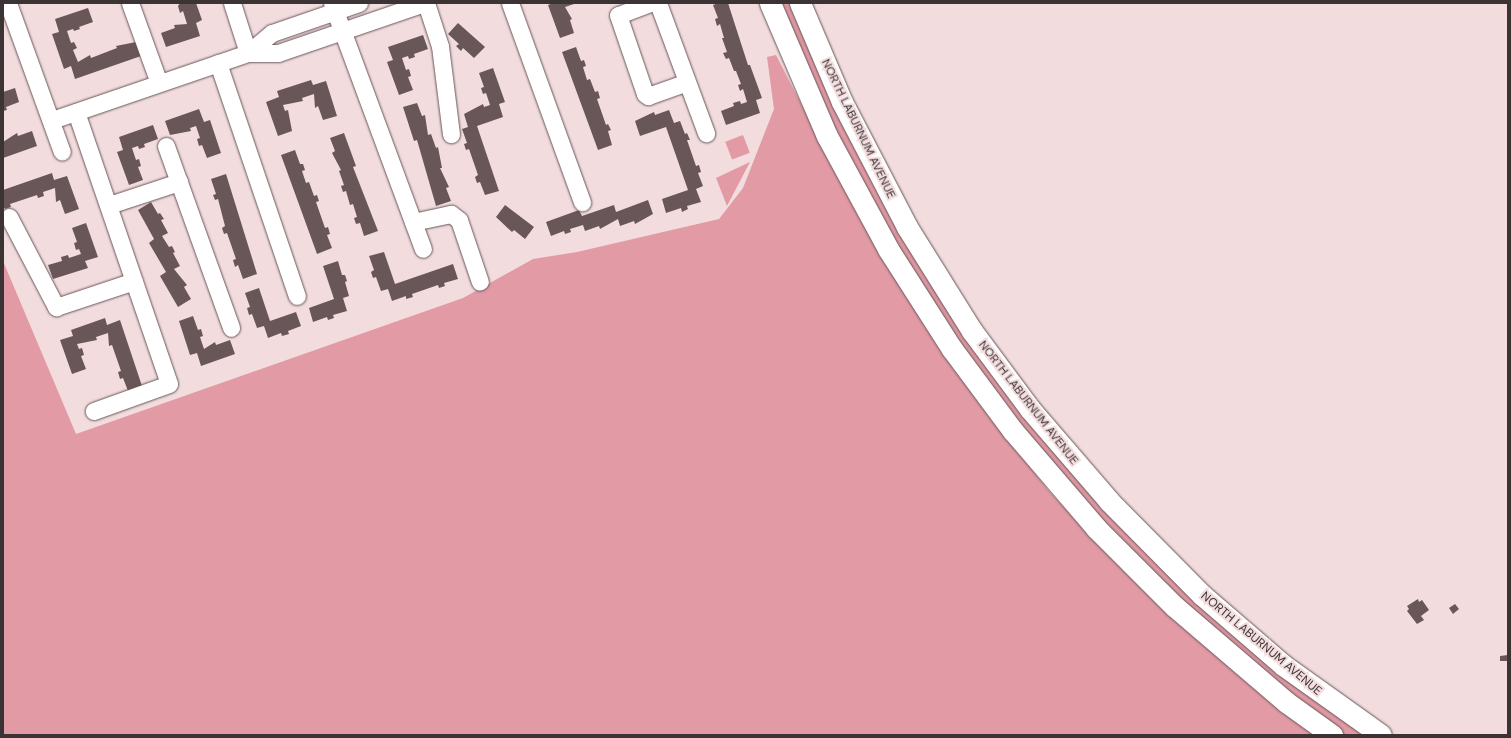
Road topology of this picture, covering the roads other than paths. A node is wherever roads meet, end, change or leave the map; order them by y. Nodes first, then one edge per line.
1 (8, 3) edge
2 (130, 3) edge
3 (232, 3) edge
4 (359, 3) edge
5 (425, 3) edge
6 (510, 3) edge
7 (650, 3) edge
8 (658, 3) edge
9 (770, 3) edge
10 (800, 3) edge
11 (334, 7) edge
12 (11, 31) edge
13 (342, 31) junction
14 (248, 53) junction
15 (218, 63) junction
16 (687, 82) junction
17 (159, 83) junction
18 (76, 112) junction
19 (52, 120) junction
20 (706, 133) dead end
21 (451, 134) dead end
22 (166, 146) dead end
23 (62, 152) dead end
24 (179, 182) junction
25 (582, 202) dead end
26 (109, 205) junction
27 (9, 217) dead end
28 (413, 222) junction
29 (423, 249) dead end
30 (134, 281) junction
31 (480, 282) dead end
32 (297, 296) dead end
33 (231, 328) dead end
34 (94, 411) dead end
35 (1332, 735) edge
36 (1380, 735) edge

1 - 12 street
2 - 17 street
3 - 14 street
4 - 11 street
5 - 13 street
5 - 21 street
6 - 25 street
7 - 16 street
8 - 16 street
9 - 35 main road
10 - 36 main road, NORTH LABURNUM AVENUE
11 - 13 street
11 - 14 street
12 - 19 street
13 - 14 street
13 - 28 street
14 - 15 street
15 - 17 street
15 - 32 street
16 - 20 street
17 - 18 street
18 - 19 street
18 - 26 street
19 - 23 street
22 - 24 street
24 - 26 street
24 - 33 street
26 - 30 street
27 - 30 street
28 - 29 street
28 - 31 street
30 - 34 street

